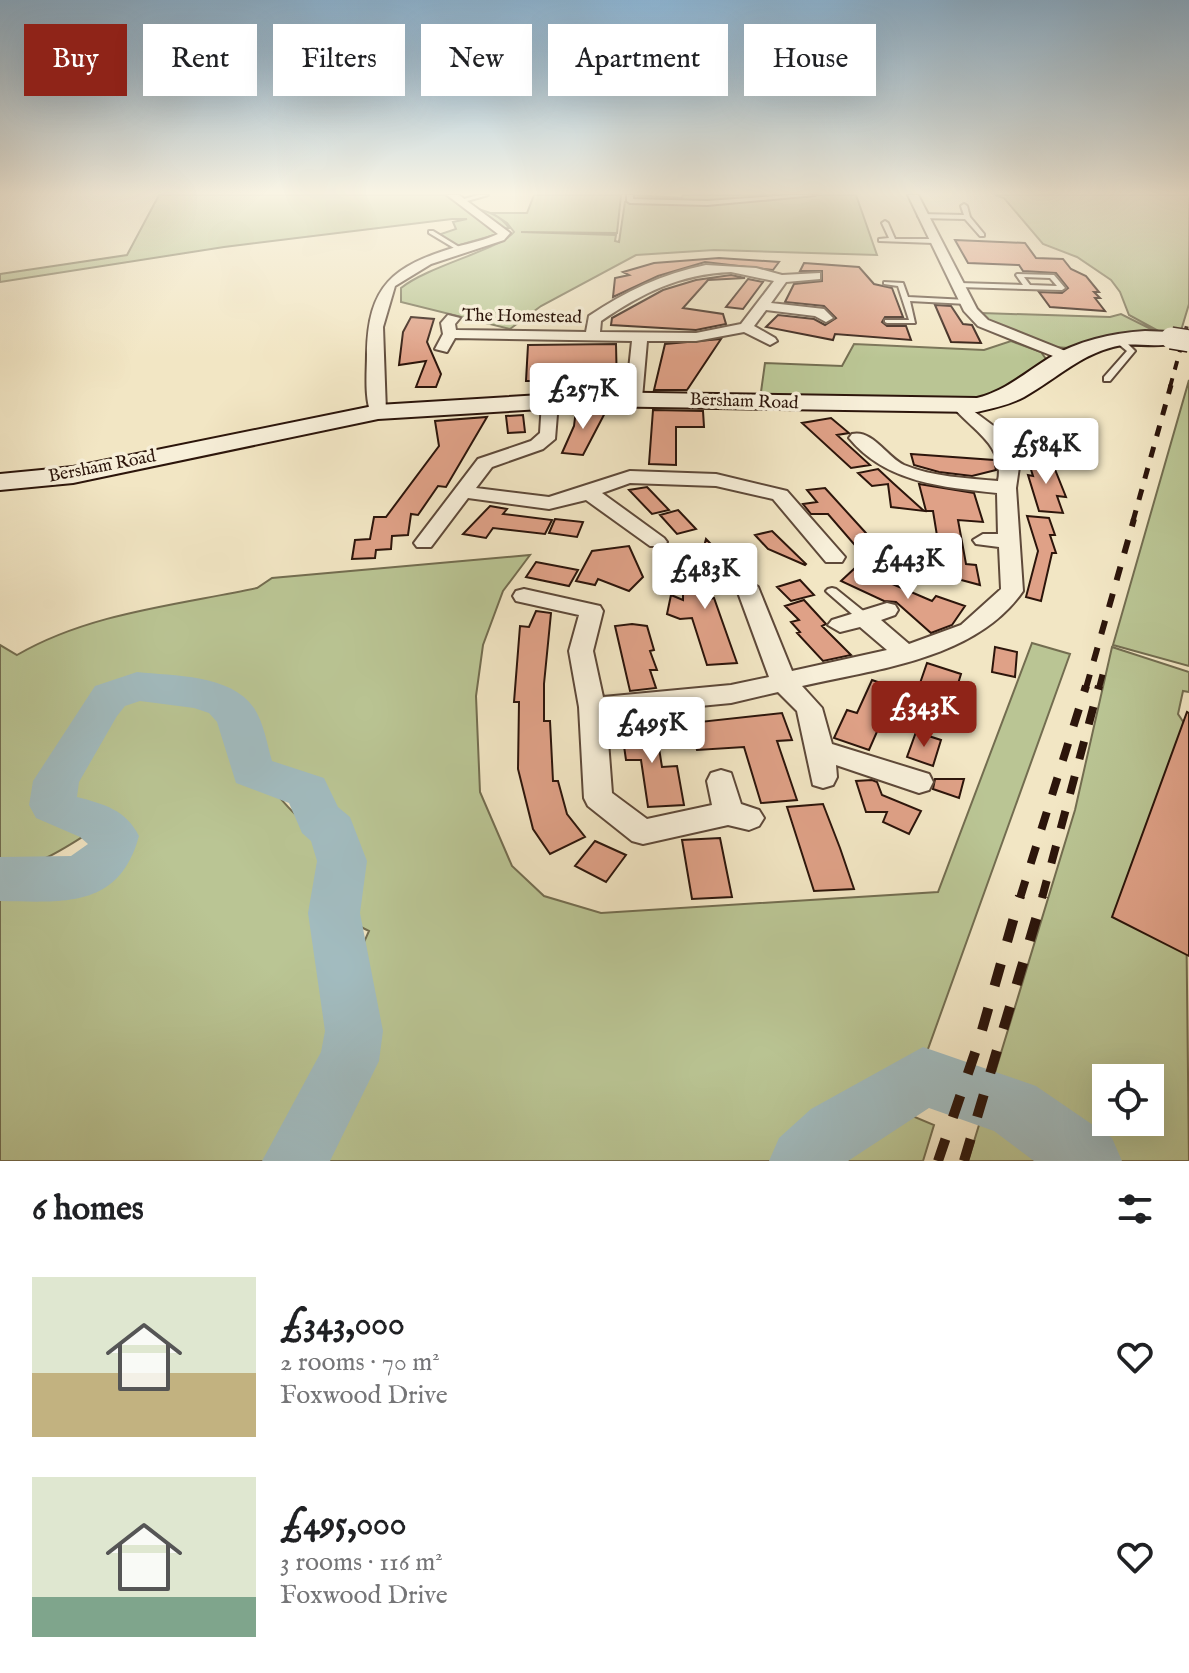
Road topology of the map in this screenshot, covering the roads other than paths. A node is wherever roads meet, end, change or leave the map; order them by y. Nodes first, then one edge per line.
1 (939, 249) edge
2 (461, 250) edge
3 (816, 276) dead end
4 (782, 279) junction
5 (886, 283) dead end
6 (959, 285) junction
7 (1028, 287) junction
8 (905, 299) junction
9 (967, 302) junction
10 (765, 306) junction
11 (453, 318) dead end
12 (826, 318) dead end
13 (887, 321) dead end
14 (746, 327) junction
15 (450, 334) junction
16 (593, 336) junction
17 (640, 337) junction
18 (1119, 340) junction
19 (1180, 340) edge
20 (770, 341) dead end
21 (442, 349) dead end
22 (1068, 357) junction
23 (1107, 379) dead end
24 (634, 398) junction
25 (550, 402) junction
26 (960, 406) junction
27 (378, 412) junction
28 (873, 444) dead end
29 (0, 482) edge
30 (1006, 488) junction
31 (465, 492) junction
32 (589, 493) junction
33 (983, 540) dead end
34 (1010, 541) junction
35 (657, 542) dead end
36 (424, 543) dead end
37 (834, 557) dead end
38 (747, 587) dead end
39 (832, 591) dead end
40 (524, 596) dead end
41 (887, 610) dead end
42 (851, 621) junction
43 (906, 654) junction
44 (784, 683) junction
45 (592, 707) junction
46 (721, 781) dead end
47 (919, 782) dead end

1 - 6 street
2 - 27 street
3 - 4 street, The Homestead
4 - 10 street
4 - 16 street, The Homestead
5 - 8 lane
6 - 7 lane
6 - 9 street
7 - 7 lane
8 - 9 lane
8 - 13 lane
9 - 22 street
10 - 12 street
10 - 14 street
11 - 15 street, The Homestead
14 - 17 street, The Homestead
14 - 20 street
15 - 16 street, The Homestead
15 - 21 street, The Homestead
16 - 17 street, The Homestead
17 - 24 street
18 - 19 main road, Bersham Road
18 - 22 main road, Bersham Road
18 - 23 lane
22 - 26 main road, Bersham Road
24 - 25 main road, Bersham Road
24 - 26 main road, Bersham Road
25 - 27 main road, Bersham Road
25 - 31 street
26 - 30 street
27 - 29 main road, Bersham Road
28 - 30 street
30 - 34 street
31 - 32 street
31 - 36 street
32 - 35 street
32 - 37 street
33 - 34 street
34 - 43 street
38 - 44 street
39 - 42 lane
40 - 45 street
41 - 42 street
42 - 43 street
43 - 44 street
44 - 45 street
44 - 47 street
45 - 46 street

